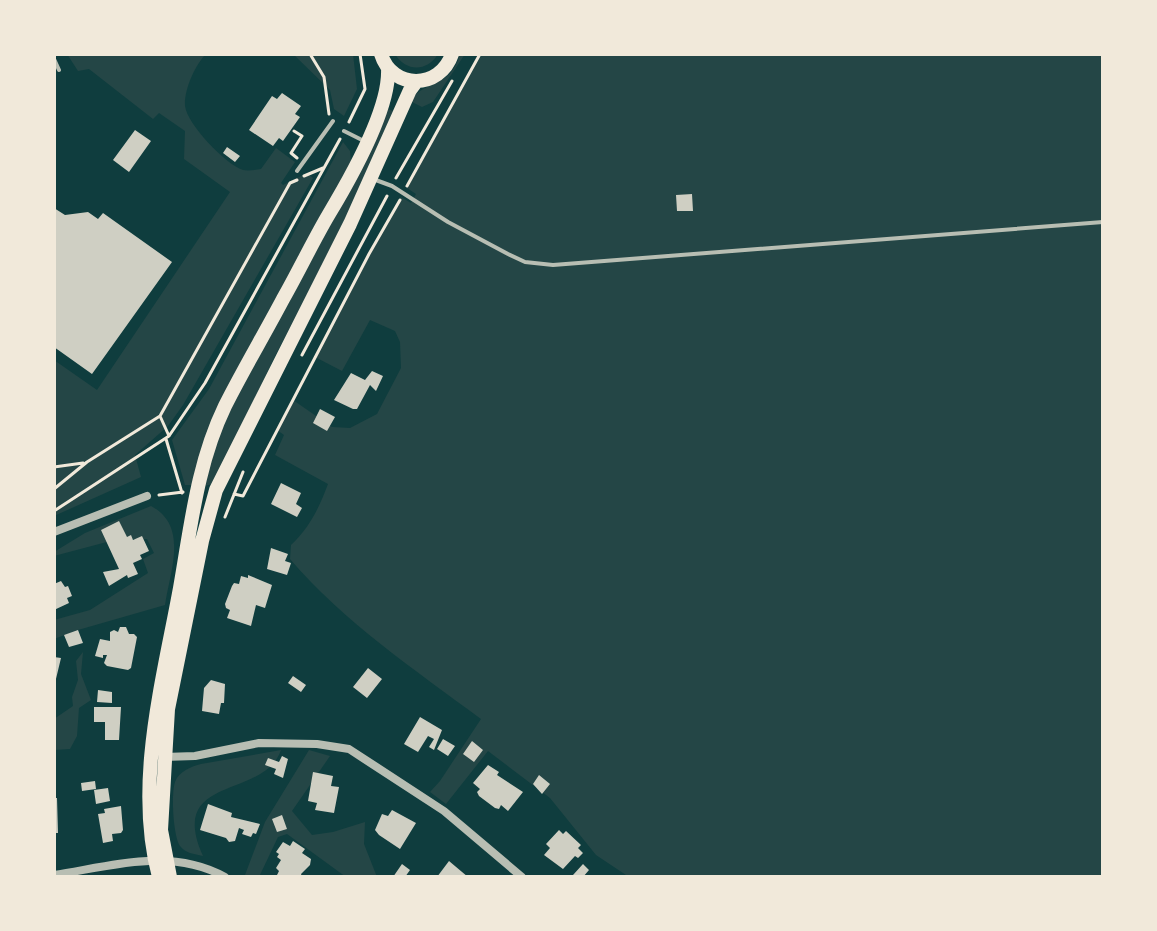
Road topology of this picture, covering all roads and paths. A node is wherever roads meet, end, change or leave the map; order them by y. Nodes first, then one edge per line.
1 (310, 54) edge
2 (360, 54) edge
3 (381, 54) edge
4 (452, 54) edge
5 (480, 54) edge
6 (54, 59) edge
7 (388, 69) junction
8 (59, 70) dead end
9 (453, 79) dead end
10 (416, 82) junction
11 (332, 120) joint
12 (294, 131) dead end
13 (344, 131) junction
14 (367, 142) junction
15 (303, 162) junction
16 (323, 168) junction
17 (297, 171) dead end
18 (371, 178) junction
19 (392, 186) junction
20 (403, 194) junction
21 (1103, 222) edge
22 (300, 358) dead end
23 (160, 416) junction
24 (167, 437) junction
25 (87, 462) junction
26 (54, 467) edge
27 (243, 471) dead end
28 (54, 489) edge
29 (147, 496) joint
30 (243, 496) dead end
31 (54, 511) edge
32 (224, 520) dead end
33 (54, 532) edge
34 (163, 757) junction
35 (160, 859) junction
36 (54, 875) edge
37 (159, 877) edge
38 (170, 877) edge
39 (225, 877) edge
40 (522, 877) edge

1 - 11 path
2 - 13 path
3 - 7 main road
4 - 10 main road
5 - 20 path
6 - 8 lane
7 - 10 main road
7 - 14 main road
9 - 19 path
10 - 18 main road
11 - 15 lane
12 - 15 path
13 - 14 lane
13 - 16 path
14 - 35 main road
15 - 17 lane
16 - 23 path
16 - 24 path
18 - 19 lane
18 - 34 main road
19 - 20 lane
19 - 22 path
20 - 21 lane
20 - 30 path
23 - 24 path
23 - 25 path
24 - 29 path
24 - 31 path
25 - 26 path
25 - 28 path
27 - 32 path
29 - 33 street
34 - 35 main road
34 - 40 street
35 - 36 street
35 - 37 main road
35 - 38 main road
35 - 39 street

